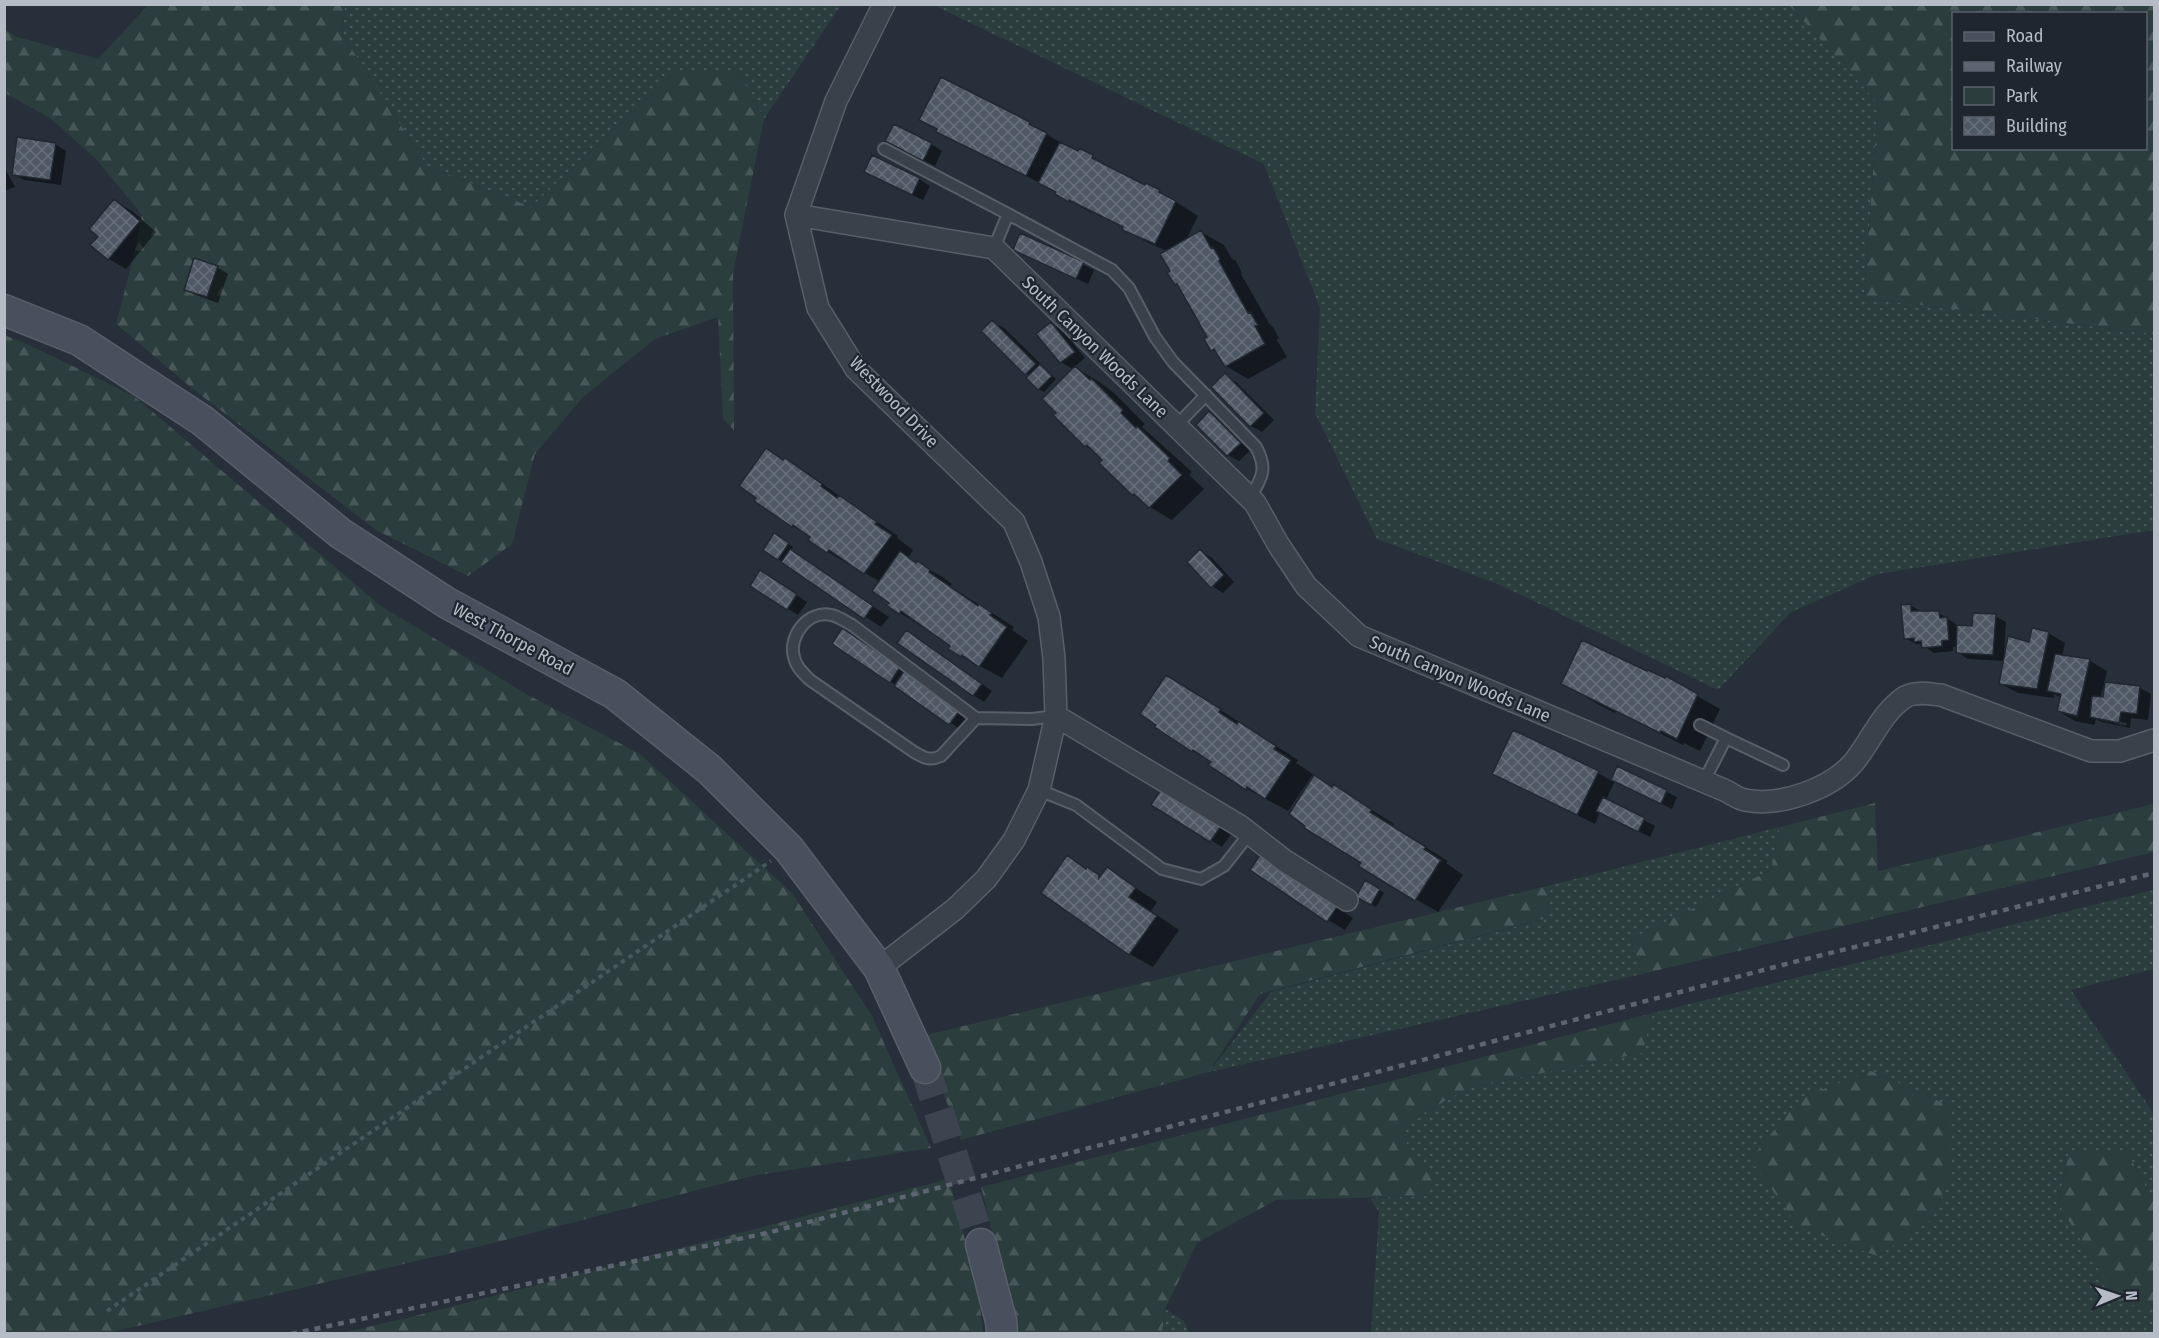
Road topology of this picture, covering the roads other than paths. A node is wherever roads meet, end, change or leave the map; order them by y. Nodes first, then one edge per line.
1 (884, 4) edge
2 (884, 149) dead end
3 (1008, 214) junction
4 (796, 215) junction
5 (994, 248) junction
6 (4, 310) edge
7 (1206, 395) junction
8 (1176, 426) junction
9 (1250, 498) junction
10 (1056, 716) junction
11 (976, 718) junction
12 (1700, 725) dead end
13 (1726, 738) junction
14 (2154, 740) edge
15 (1783, 765) dead end
16 (1704, 781) junction
17 (1039, 790) junction
18 (1250, 834) junction
19 (1347, 900) dead end
20 (879, 968) junction
21 (925, 1068) tunnel mouth
22 (981, 1244) tunnel mouth
23 (1002, 1334) edge

1 - 4 street
2 - 3 lane
3 - 5 lane
3 - 7 lane
4 - 5 street
4 - 10 street, Westwood Drive
5 - 8 street, South Canyon Woods Lane
6 - 20 street, West Thorpe Road
7 - 8 lane
7 - 9 lane
8 - 9 street, South Canyon Woods Lane
9 - 16 street, South Canyon Woods Lane
10 - 11 lane
10 - 17 street, Westwood Drive
10 - 18 street
11 - 11 lane
12 - 13 lane
13 - 15 lane
13 - 16 lane
14 - 16 street, South Canyon Woods Lane
17 - 18 lane
17 - 20 street, Westwood Drive
18 - 19 street
20 - 21 street, West Thorpe Road
22 - 23 street

